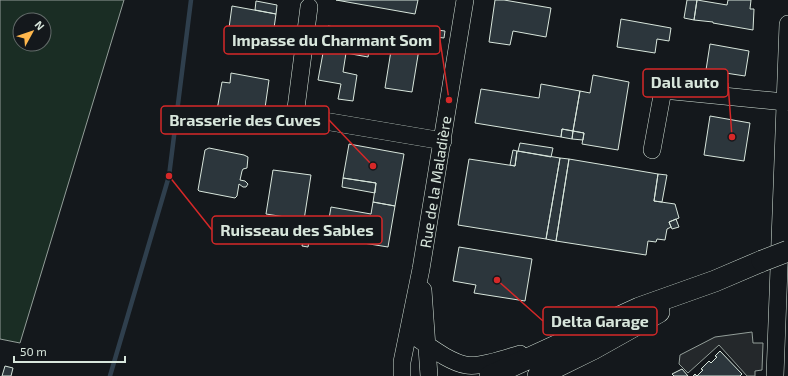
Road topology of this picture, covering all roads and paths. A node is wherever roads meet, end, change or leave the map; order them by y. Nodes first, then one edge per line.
1 (465, 0) edge
2 (309, 7) dead end
3 (788, 24) edge
4 (785, 102) junction
5 (443, 141) junction
6 (652, 150) dead end
7 (788, 250) edge
8 (422, 270) junction
9 (715, 281) junction
10 (409, 333) junction
11 (565, 341) junction
12 (427, 344) junction
13 (402, 376) edge
14 (430, 376) edge
15 (490, 376) edge
16 (538, 376) edge
17 (775, 376) edge

1 - 5 street, Rue de la Maladière
2 - 5 street
3 - 4 street
4 - 6 street
4 - 17 street
5 - 8 street, Rue de la Maladière
7 - 9 main road, bridge
8 - 10 street, Rue de la Maladière
8 - 12 street, Rue de la Maladière
9 - 11 main road
9 - 16 main road
10 - 12 street
10 - 13 street, Rue de la Maladière
11 - 12 street
11 - 15 main road
12 - 14 street, Rue de la Maladière

